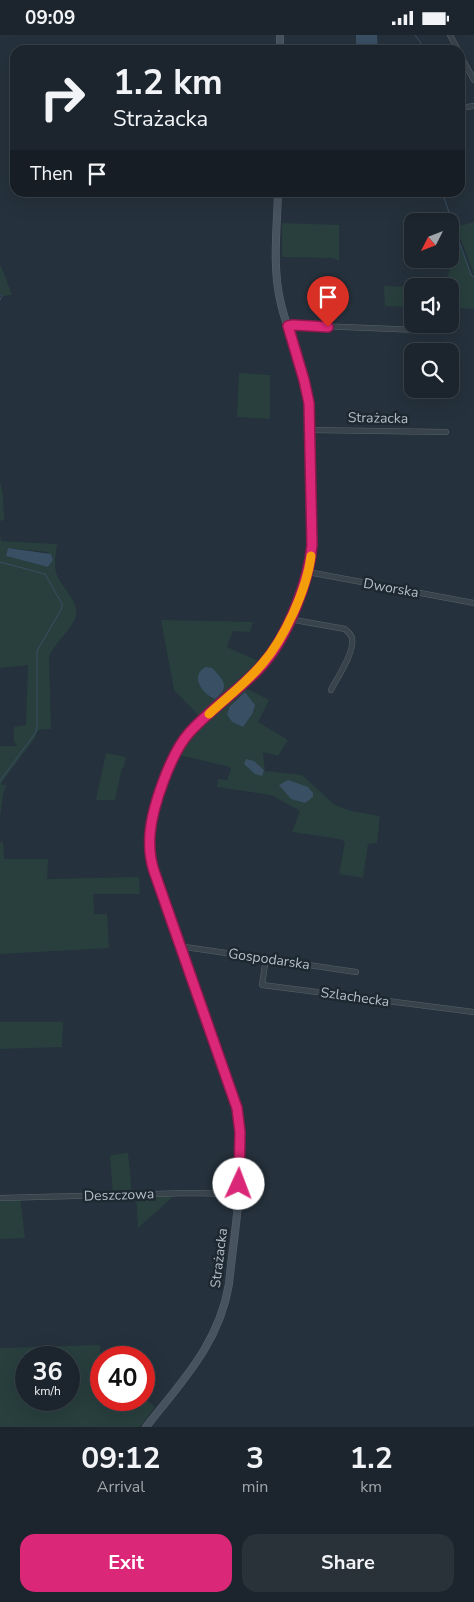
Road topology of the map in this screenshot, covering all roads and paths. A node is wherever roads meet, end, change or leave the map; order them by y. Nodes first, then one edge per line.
1 (465, 64) edge
2 (474, 80) edge
3 (278, 197) edge
4 (288, 326) junction
5 (404, 329) edge
6 (310, 430) junction
7 (446, 432) dead end
8 (308, 572) junction
9 (474, 603) edge
10 (289, 619) junction
11 (331, 690) dead end
12 (181, 949) junction
13 (266, 958) junction
14 (356, 971) dead end
15 (474, 1012) edge
16 (238, 1194) junction
17 (0, 1198) edge
18 (146, 1427) edge

1 - 2 street
3 - 4 street, Strażacka
4 - 5 street
4 - 6 street, Strażacka
6 - 7 street, Strażacka
6 - 8 street, Strażacka
8 - 9 street, Dworska
8 - 10 street, Strażacka
10 - 11 street
10 - 12 street, Strażacka
12 - 13 street, Gospodarska
12 - 16 street, Strażacka
13 - 14 street, Gospodarska
13 - 15 street, Szlachecka
16 - 17 street, Deszczowa
16 - 18 street, Strażacka

